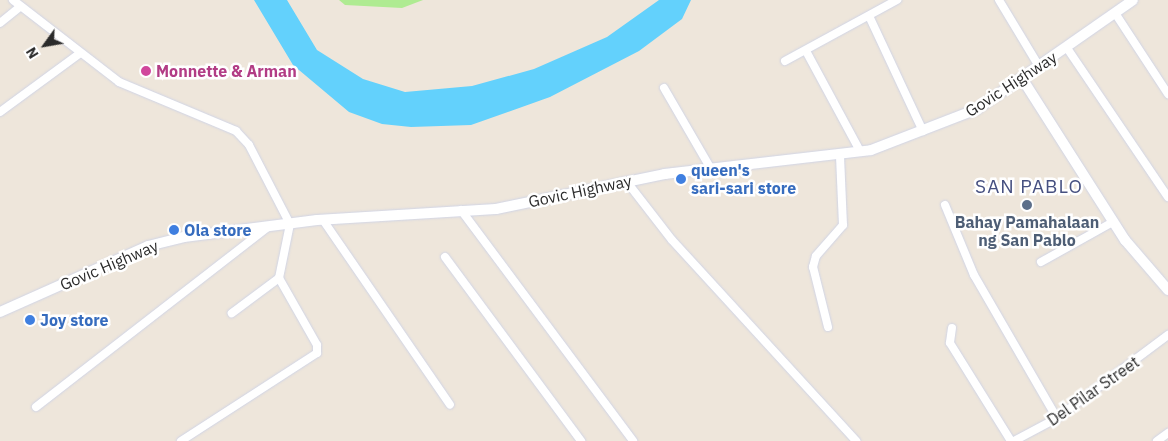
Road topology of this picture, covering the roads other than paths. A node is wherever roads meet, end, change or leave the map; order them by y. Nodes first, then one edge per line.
1 (13, 0) edge
2 (897, 0) edge
3 (999, 0) edge
4 (1133, 0) edge
5 (20, 7) junction
6 (1115, 13) junction
7 (870, 18) junction
8 (0, 23) edge
9 (1066, 48) junction
10 (806, 51) junction
11 (79, 54) junction
12 (785, 61) dead end
13 (1040, 68) junction
14 (1023, 80) junction
15 (664, 88) dead end
16 (1168, 94) edge
17 (0, 112) edge
18 (923, 131) junction
19 (860, 151) junction
20 (840, 155) junction
21 (711, 169) junction
22 (628, 182) junction
23 (1168, 197) edge
24 (945, 205) dead end
25 (462, 210) junction
26 (323, 220) junction
27 (1113, 222) junction
28 (290, 224) junction
29 (269, 226) junction
30 (445, 257) dead end
31 (1041, 262) dead end
32 (279, 278) junction
33 (1168, 290) edge
34 (0, 312) edge
35 (232, 313) dead end
36 (828, 327) dead end
37 (952, 328) dead end
38 (1168, 335) edge
39 (450, 406) dead end
40 (36, 407) dead end
41 (1057, 418) junction
42 (181, 441) edge
43 (581, 441) edge
44 (633, 441) edge
45 (856, 441) edge
46 (1012, 441) edge

1 - 5 street
2 - 7 street
3 - 13 street
4 - 6 main road, Govic Highway
5 - 8 street
5 - 11 street
6 - 9 main road, Govic Highway
6 - 16 street
7 - 10 street
7 - 18 street
9 - 13 main road, Govic Highway
9 - 23 street
10 - 12 street
10 - 19 street
11 - 17 street
11 - 28 street
13 - 14 main road, Govic Highway
14 - 18 main road, Govic Highway
14 - 27 main road
15 - 21 street
18 - 19 main road, Govic Highway
19 - 20 main road, Govic Highway
20 - 21 main road, Govic Highway
20 - 36 street
21 - 22 main road, Govic Highway
22 - 25 main road, Govic Highway
22 - 45 street
24 - 41 street
25 - 26 main road, Govic Highway
25 - 44 street
26 - 28 main road, Govic Highway
26 - 39 street
27 - 31 street
27 - 33 main road
28 - 29 main road, Govic Highway
28 - 32 street
29 - 34 main road, Govic Highway
29 - 40 street
30 - 43 street
32 - 35 street
32 - 42 street
37 - 46 street
38 - 41 street, Del Pilar Street
41 - 46 street, Del Pilar Street

